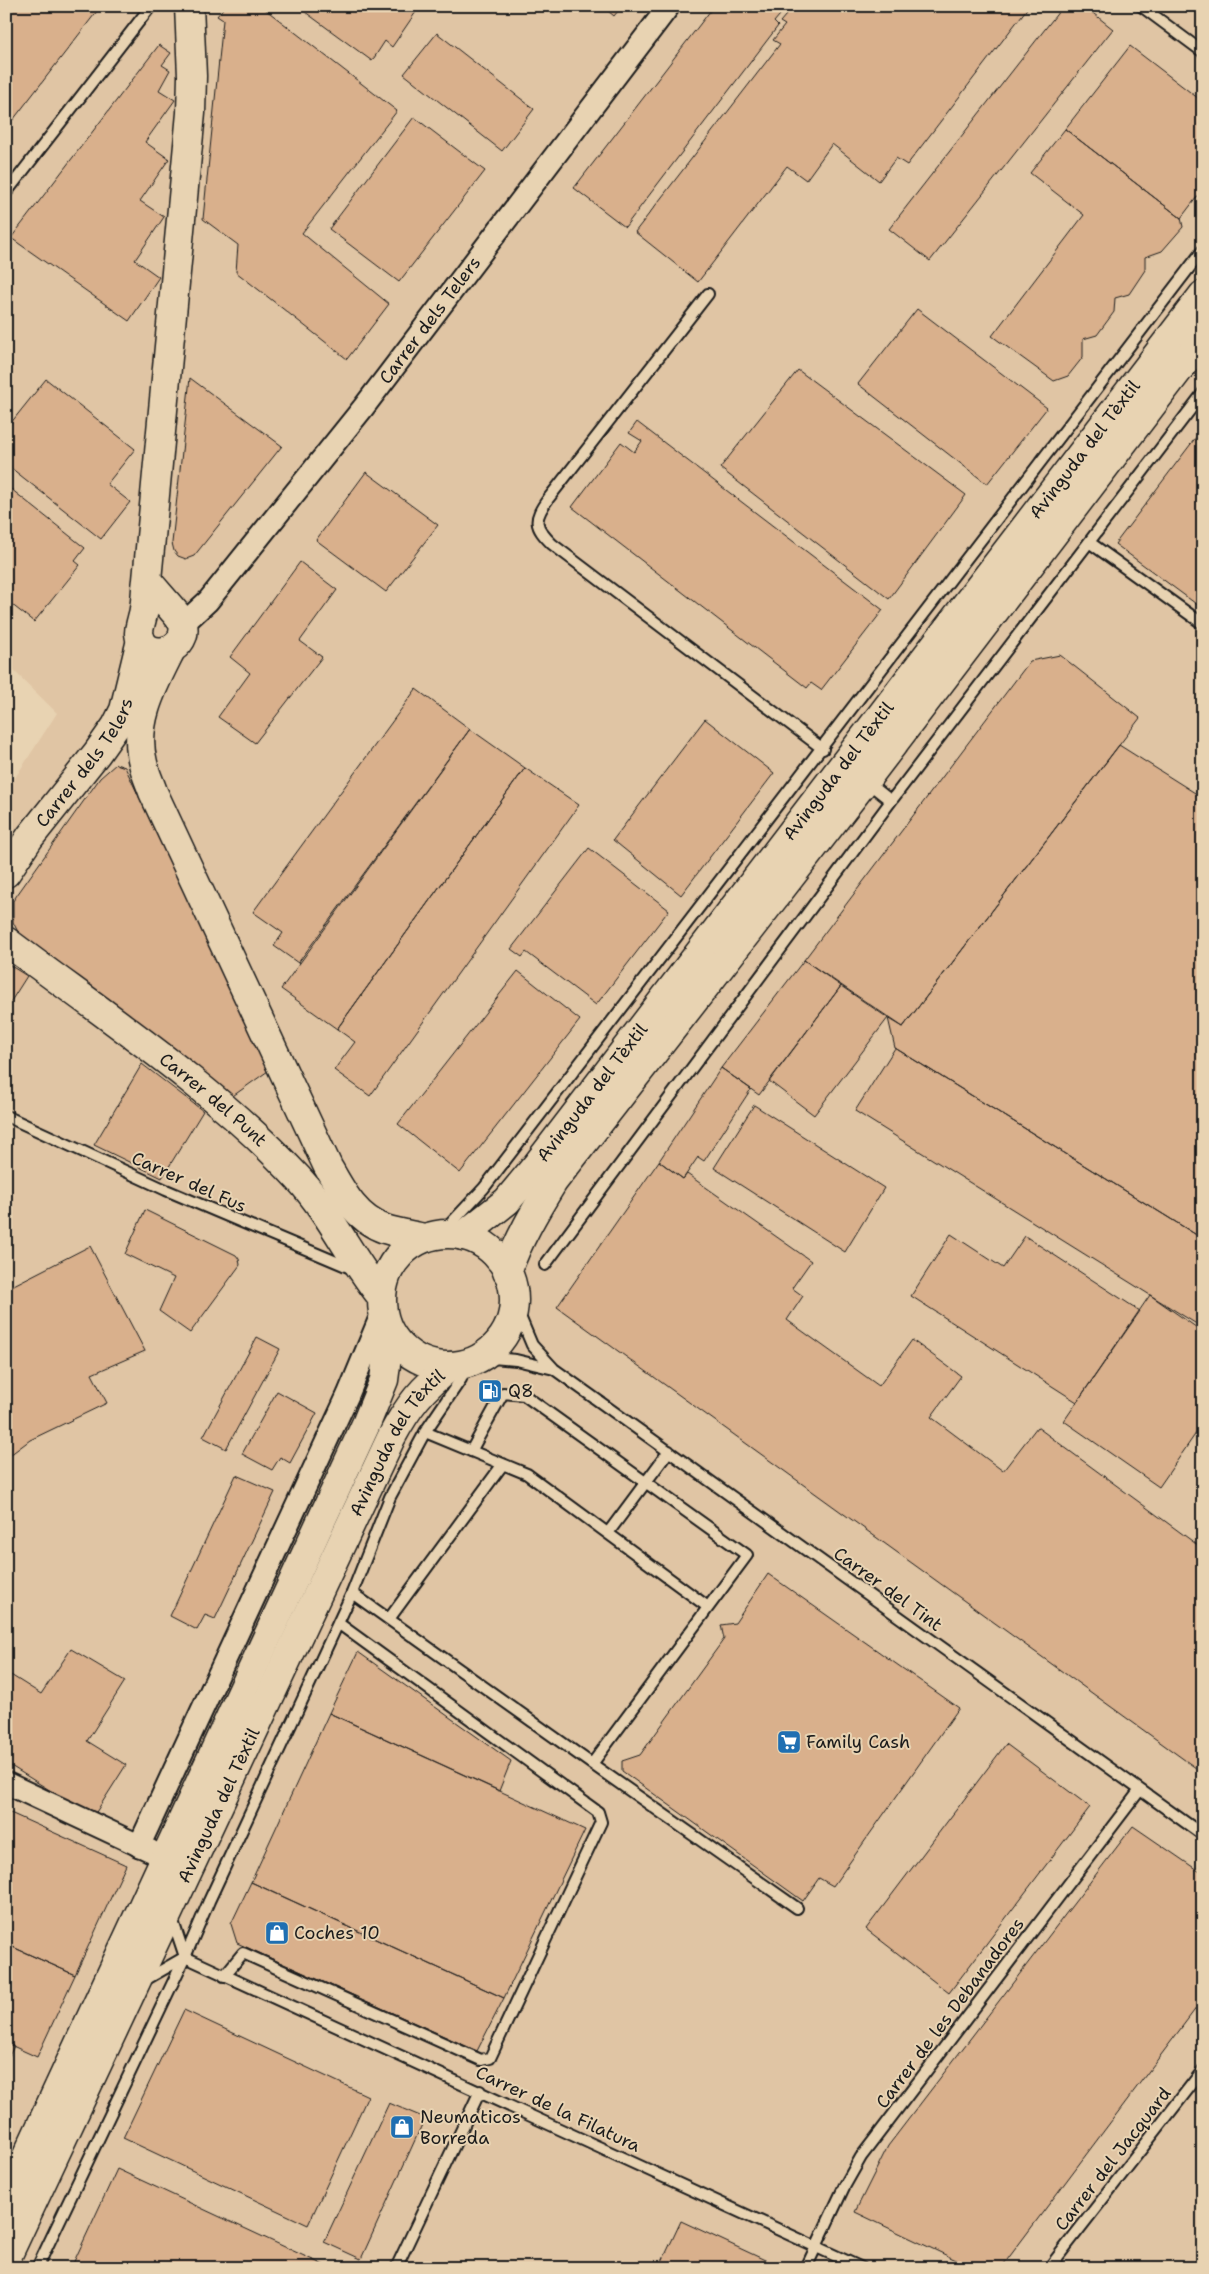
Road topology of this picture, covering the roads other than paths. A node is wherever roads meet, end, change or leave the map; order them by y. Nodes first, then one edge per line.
1 (150, 6) edge
2 (189, 6) edge
3 (669, 6) edge
4 (1141, 6) edge
5 (1203, 52) edge
6 (6, 193) edge
7 (1203, 250) edge
8 (708, 294) dead end
9 (1203, 295) edge
10 (1203, 338) edge
11 (1203, 393) edge
12 (1090, 542) junction
13 (147, 580) junction
14 (177, 617) junction
15 (1203, 624) edge
16 (142, 629) junction
17 (171, 650) junction
18 (823, 748) junction
19 (97, 753) junction
20 (142, 762) junction
21 (865, 780) junction
22 (891, 800) junction
23 (6, 873) edge
24 (6, 941) edge
25 (6, 1116) edge
26 (442, 1236) junction
27 (545, 1265) dead end
28 (362, 1272) junction
29 (508, 1272) junction
30 (513, 1300) junction
31 (385, 1314) junction
32 (466, 1362) junction
33 (554, 1369) junction
34 (425, 1432) junction
35 (471, 1451) junction
36 (669, 1451) junction
37 (503, 1464) junction
38 (645, 1483) junction
39 (608, 1533) junction
40 (352, 1593) junction
41 (708, 1607) junction
42 (389, 1619) junction
43 (338, 1622) junction
44 (592, 1764) junction
45 (6, 1783) edge
46 (1140, 1790) junction
47 (1203, 1836) edge
48 (139, 1846) junction
49 (166, 1857) junction
50 (797, 1908) dead end
51 (169, 1910) junction
52 (185, 1957) junction
53 (224, 1976) junction
54 (132, 1988) junction
55 (1203, 2070) edge
56 (480, 2091) junction
57 (6, 2201) edge
58 (815, 2247) junction
59 (6, 2259) edge
60 (37, 2268) edge
61 (396, 2268) edge
62 (806, 2268) edge
63 (862, 2268) edge
64 (1049, 2268) edge

1 - 6 lane
2 - 13 street, Carrer dels Telers
3 - 14 street, Carrer dels Telers
4 - 5 lane
7 - 18 lane
8 - 18 lane
9 - 26 street, Avinguda del Tèxtil
10 - 21 street, Avinguda del Tèxtil
11 - 12 lane
12 - 15 lane
12 - 22 lane
13 - 14 street
13 - 16 street, Carrer dels Telers
14 - 16 street
14 - 17 street
16 - 17 street
16 - 19 street, Carrer dels Telers
17 - 20 street
18 - 26 lane
19 - 20 street
19 - 23 street, Carrer dels Telers
20 - 26 street
21 - 22 lane
21 - 29 street, Avinguda del Tèxtil
22 - 27 lane
24 - 28 street, Carrer del Punt
25 - 28 lane, Carrer del Fus
26 - 29 street
26 - 31 street
28 - 31 street, Carrer del Punt
29 - 30 street
30 - 32 street
30 - 33 lane
31 - 32 street
31 - 48 street
31 - 49 street, Avinguda del Tèxtil
32 - 33 lane
32 - 34 lane
32 - 51 street, Avinguda del Tèxtil
33 - 36 lane, Carrer del Tint
34 - 35 lane
34 - 40 lane
35 - 37 lane
35 - 38 lane
36 - 38 lane
36 - 46 lane, Carrer del Tint
37 - 39 lane
37 - 42 lane
38 - 39 lane
38 - 41 lane
39 - 41 lane
40 - 42 lane
40 - 43 lane
41 - 44 lane
42 - 44 lane
43 - 52 lane
43 - 53 lane
44 - 50 lane
45 - 48 street
46 - 47 lane, Carrer del Tint
46 - 58 lane, Carrer de les Debanadores
48 - 49 street
49 - 57 street, Avinguda del Tèxtil
51 - 52 lane
51 - 54 street, Avinguda del Tèxtil
52 - 53 lane, Carrer de la Filatura
52 - 54 lane
52 - 60 lane
53 - 56 lane, Carrer de la Filatura
54 - 59 street, Avinguda del Tèxtil
55 - 64 lane, Carrer del Jacquard
56 - 58 lane, Carrer de la Filatura
56 - 61 lane
58 - 62 lane, Carrer de les Debanadores
58 - 63 lane, Carrer de la Filatura

